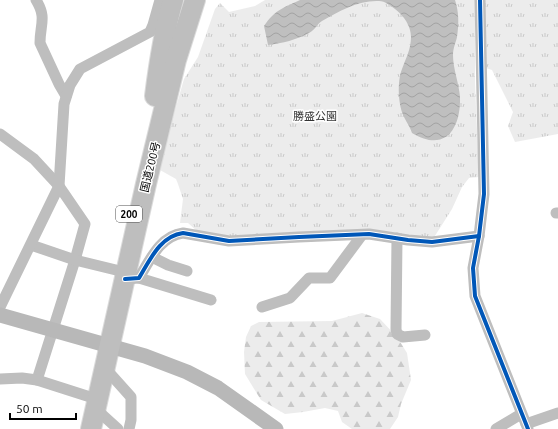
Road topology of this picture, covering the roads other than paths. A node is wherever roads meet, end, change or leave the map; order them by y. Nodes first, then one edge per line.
1 (36, 0) edge
2 (160, 0) edge
3 (173, 0) edge
4 (181, 0) edge
5 (195, 0) edge
6 (202, 0) edge
7 (480, 0) edge
8 (66, 96) junction
9 (161, 97) junction
10 (0, 134) edge
11 (59, 186) junction
12 (362, 235) junction
13 (479, 236) junction
14 (397, 238) junction
15 (31, 245) junction
16 (152, 257) junction
17 (75, 260) junction
18 (188, 271) dead end
19 (126, 276) junction
20 (211, 300) dead end
21 (0, 307) edge
22 (262, 307) dead end
23 (0, 315) edge
24 (53, 330) junction
25 (425, 336) dead end
26 (104, 345) junction
27 (105, 368) junction
28 (0, 379) edge
29 (37, 380) junction
30 (92, 403) junction
31 (558, 413) edge
32 (525, 422) edge
33 (79, 429) edge
34 (91, 429) edge
35 (118, 429) edge
36 (129, 429) edge
37 (276, 429) edge
38 (496, 429) edge

1 - 8 street
2 - 8 street
3 - 9 highway
4 - 9 highway, 国道200号 / 200
5 - 9 highway, 国道200号 / 200
6 - 9 highway
7 - 13 street
8 - 11 street
9 - 19 highway, 国道200号 / 200
10 - 11 street
11 - 15 street
11 - 17 street
12 - 14 street
12 - 16 street
12 - 22 street
13 - 14 street
13 - 32 street
14 - 25 street
15 - 17 street
15 - 21 street
16 - 18 street
16 - 19 street
17 - 19 street
17 - 24 street
19 - 20 street
19 - 26 highway, 国道200号 / 200
23 - 24 street
24 - 26 street
24 - 29 street
26 - 27 highway, 国道200号 / 200
26 - 30 highway, 国道200号 / 200
26 - 37 street
27 - 30 highway, 国道200号 / 200
27 - 36 street
28 - 29 street
29 - 30 street
30 - 33 highway, 国道200号 / 200
30 - 34 highway, 国道200号 / 200
30 - 35 street
31 - 32 street
32 - 38 street

